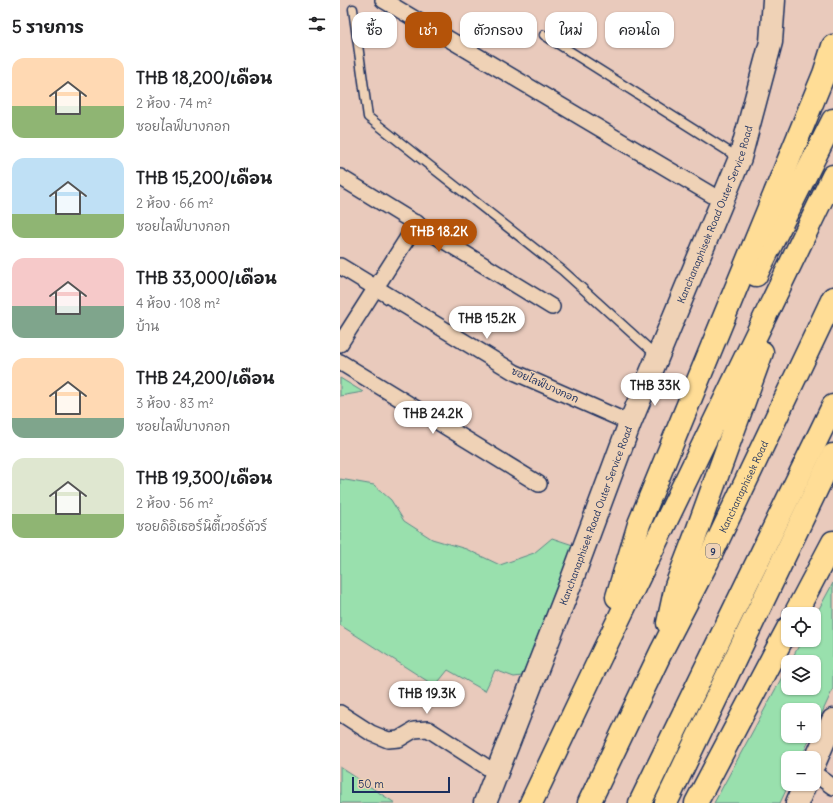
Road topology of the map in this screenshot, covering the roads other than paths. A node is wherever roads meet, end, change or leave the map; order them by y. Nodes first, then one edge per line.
1 (383, 0) edge
2 (774, 0) edge
3 (353, 9) dead end
4 (544, 35) dead end
5 (833, 46) edge
6 (833, 120) edge
7 (740, 158) junction
8 (833, 176) edge
9 (340, 177) edge
10 (722, 202) junction
11 (417, 223) junction
12 (340, 266) edge
13 (782, 281) junction
14 (377, 288) junction
15 (833, 298) edge
16 (552, 306) dead end
17 (715, 340) junction
18 (340, 344) edge
19 (658, 357) junction
20 (340, 362) edge
21 (833, 406) edge
22 (630, 423) junction
23 (833, 455) edge
24 (539, 484) dead end
25 (833, 542) edge
26 (799, 607) edge
27 (781, 641) edge
28 (662, 650) junction
29 (598, 662) junction
30 (340, 713) edge
31 (833, 720) edge
32 (820, 751) edge
33 (496, 773) junction
34 (821, 778) edge
35 (833, 787) edge
36 (802, 791) edge
37 (484, 803) edge
38 (532, 803) edge
39 (590, 803) edge
40 (640, 803) edge
41 (666, 803) edge
42 (696, 803) edge
43 (797, 803) edge

1 - 10 street
2 - 7 main road, Kanchanaphisek Road Outer Service Road
3 - 19 lane
4 - 7 lane
5 - 17 highway
6 - 17 highway
7 - 10 main road, Kanchanaphisek Road Outer Service Road
8 - 13 highway
9 - 11 street
10 - 19 main road, Kanchanaphisek Road Outer Service Road
11 - 14 street
11 - 16 street
12 - 14 street, ซอยไลฟ์บางกอก
13 - 28 highway
13 - 29 highway
14 - 18 street
14 - 22 street, ซอยไลฟ์บางกอก
15 - 28 highway, Kanchanaphisek Road / 9
17 - 29 highway
19 - 22 main road, Kanchanaphisek Road Outer Service Road
20 - 24 street
21 - 40 highway
22 - 33 main road, Kanchanaphisek Road Outer Service Road
23 - 41 highway
25 - 26 highway
27 - 42 highway
28 - 39 highway, Kanchanaphisek Road / 9
29 - 38 highway
30 - 33 street
31 - 32 main road
33 - 37 main road, Kanchanaphisek Road Outer Service Road
34 - 35 street
36 - 43 main road

